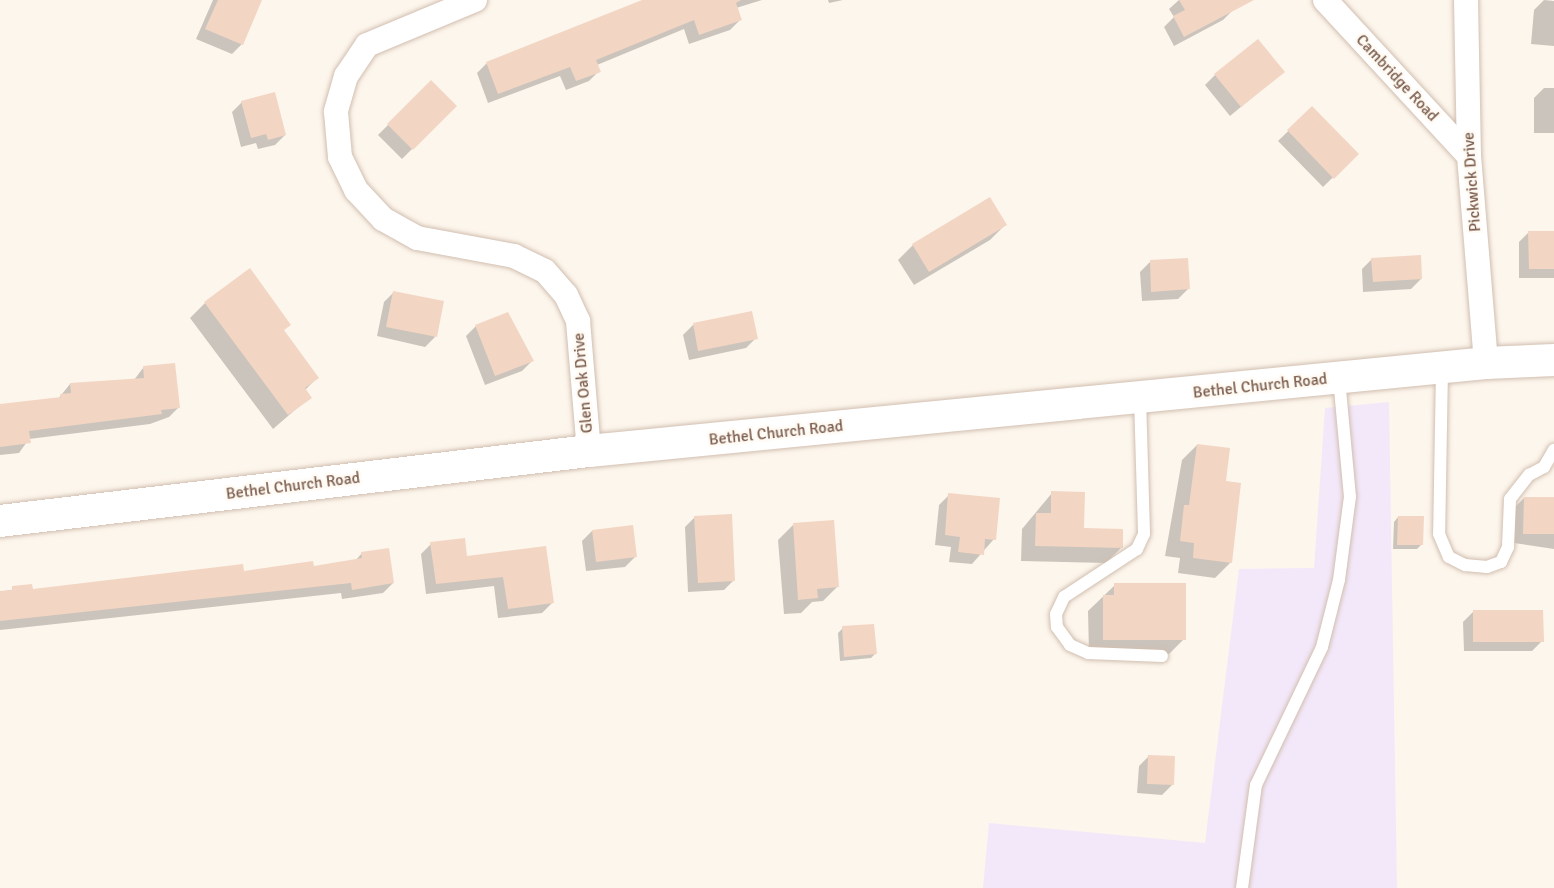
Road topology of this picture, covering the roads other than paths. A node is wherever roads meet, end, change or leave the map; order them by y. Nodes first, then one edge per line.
1 (475, 0) edge
2 (1325, 0) edge
3 (1466, 0) edge
4 (1469, 156) junction
5 (1554, 360) edge
6 (1485, 363) junction
7 (1442, 368) junction
8 (1339, 378) junction
9 (1140, 397) junction
10 (1554, 450) edge
11 (590, 451) junction
12 (0, 521) edge
13 (1162, 656) dead end
14 (1242, 888) edge

1 - 11 street, Glen Oak Drive
2 - 4 street, Cambridge Road
3 - 4 street, Pickwick Drive
4 - 6 street, Pickwick Drive
5 - 6 street, Bethel Church Road
6 - 7 street, Bethel Church Road
7 - 8 street, Bethel Church Road
7 - 10 lane
8 - 9 street, Bethel Church Road
8 - 14 lane
9 - 11 street, Bethel Church Road
9 - 13 lane
11 - 12 street, Bethel Church Road

